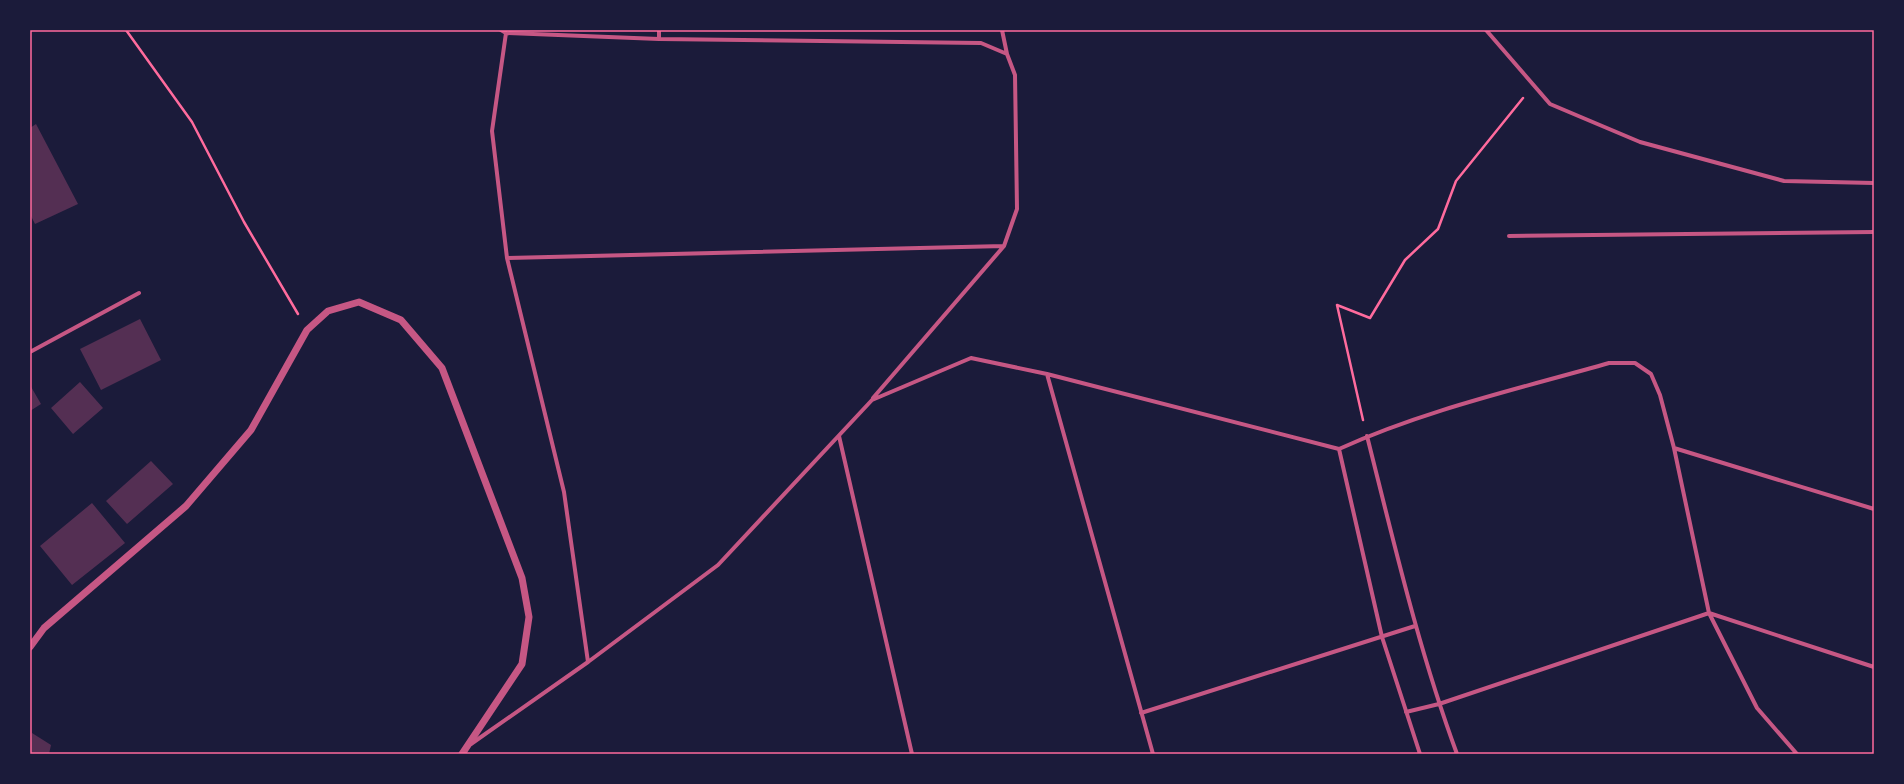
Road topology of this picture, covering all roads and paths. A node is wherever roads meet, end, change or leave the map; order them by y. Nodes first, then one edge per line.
1 (126, 30) edge
2 (501, 30) edge
3 (659, 30) edge
4 (1002, 30) edge
5 (1486, 30) edge
6 (506, 33) junction
7 (659, 39) junction
8 (1007, 54) junction
9 (1533, 86) junction
10 (1874, 183) edge
11 (1874, 232) edge
12 (1509, 236) dead end
13 (1004, 246) junction
14 (507, 258) junction
15 (139, 293) dead end
16 (307, 330) junction
17 (30, 352) edge
18 (1047, 374) junction
19 (872, 400) junction
20 (839, 436) junction
21 (1366, 436) junction
22 (1674, 448) junction
23 (1339, 449) junction
24 (1874, 510) edge
25 (1709, 613) junction
26 (1415, 626) junction
27 (1382, 637) junction
28 (30, 647) edge
29 (588, 662) junction
30 (1874, 667) edge
31 (1439, 704) junction
32 (1406, 712) junction
33 (1141, 713) junction
34 (467, 747) junction
35 (462, 754) edge
36 (912, 754) edge
37 (1153, 754) edge
38 (1420, 754) edge
39 (1458, 754) edge
40 (1797, 754) edge

1 - 16 path
2 - 6 street
3 - 7 street
4 - 8 street
5 - 9 street
6 - 7 street
6 - 14 street
7 - 8 street
8 - 13 street
9 - 10 street
9 - 21 path
11 - 12 street
13 - 14 street
13 - 19 street
14 - 29 street
15 - 17 street
16 - 28 street
16 - 34 street
18 - 19 street
18 - 23 street
18 - 33 street
19 - 20 street
20 - 29 street
20 - 36 street
21 - 22 street
21 - 23 street
21 - 26 street
22 - 24 street
22 - 25 street
23 - 27 street
25 - 30 street
25 - 31 street
25 - 40 street
26 - 27 street
26 - 31 street
27 - 32 street
27 - 33 street
29 - 34 street
31 - 32 street
31 - 39 street
32 - 38 street
33 - 37 street
34 - 35 street

